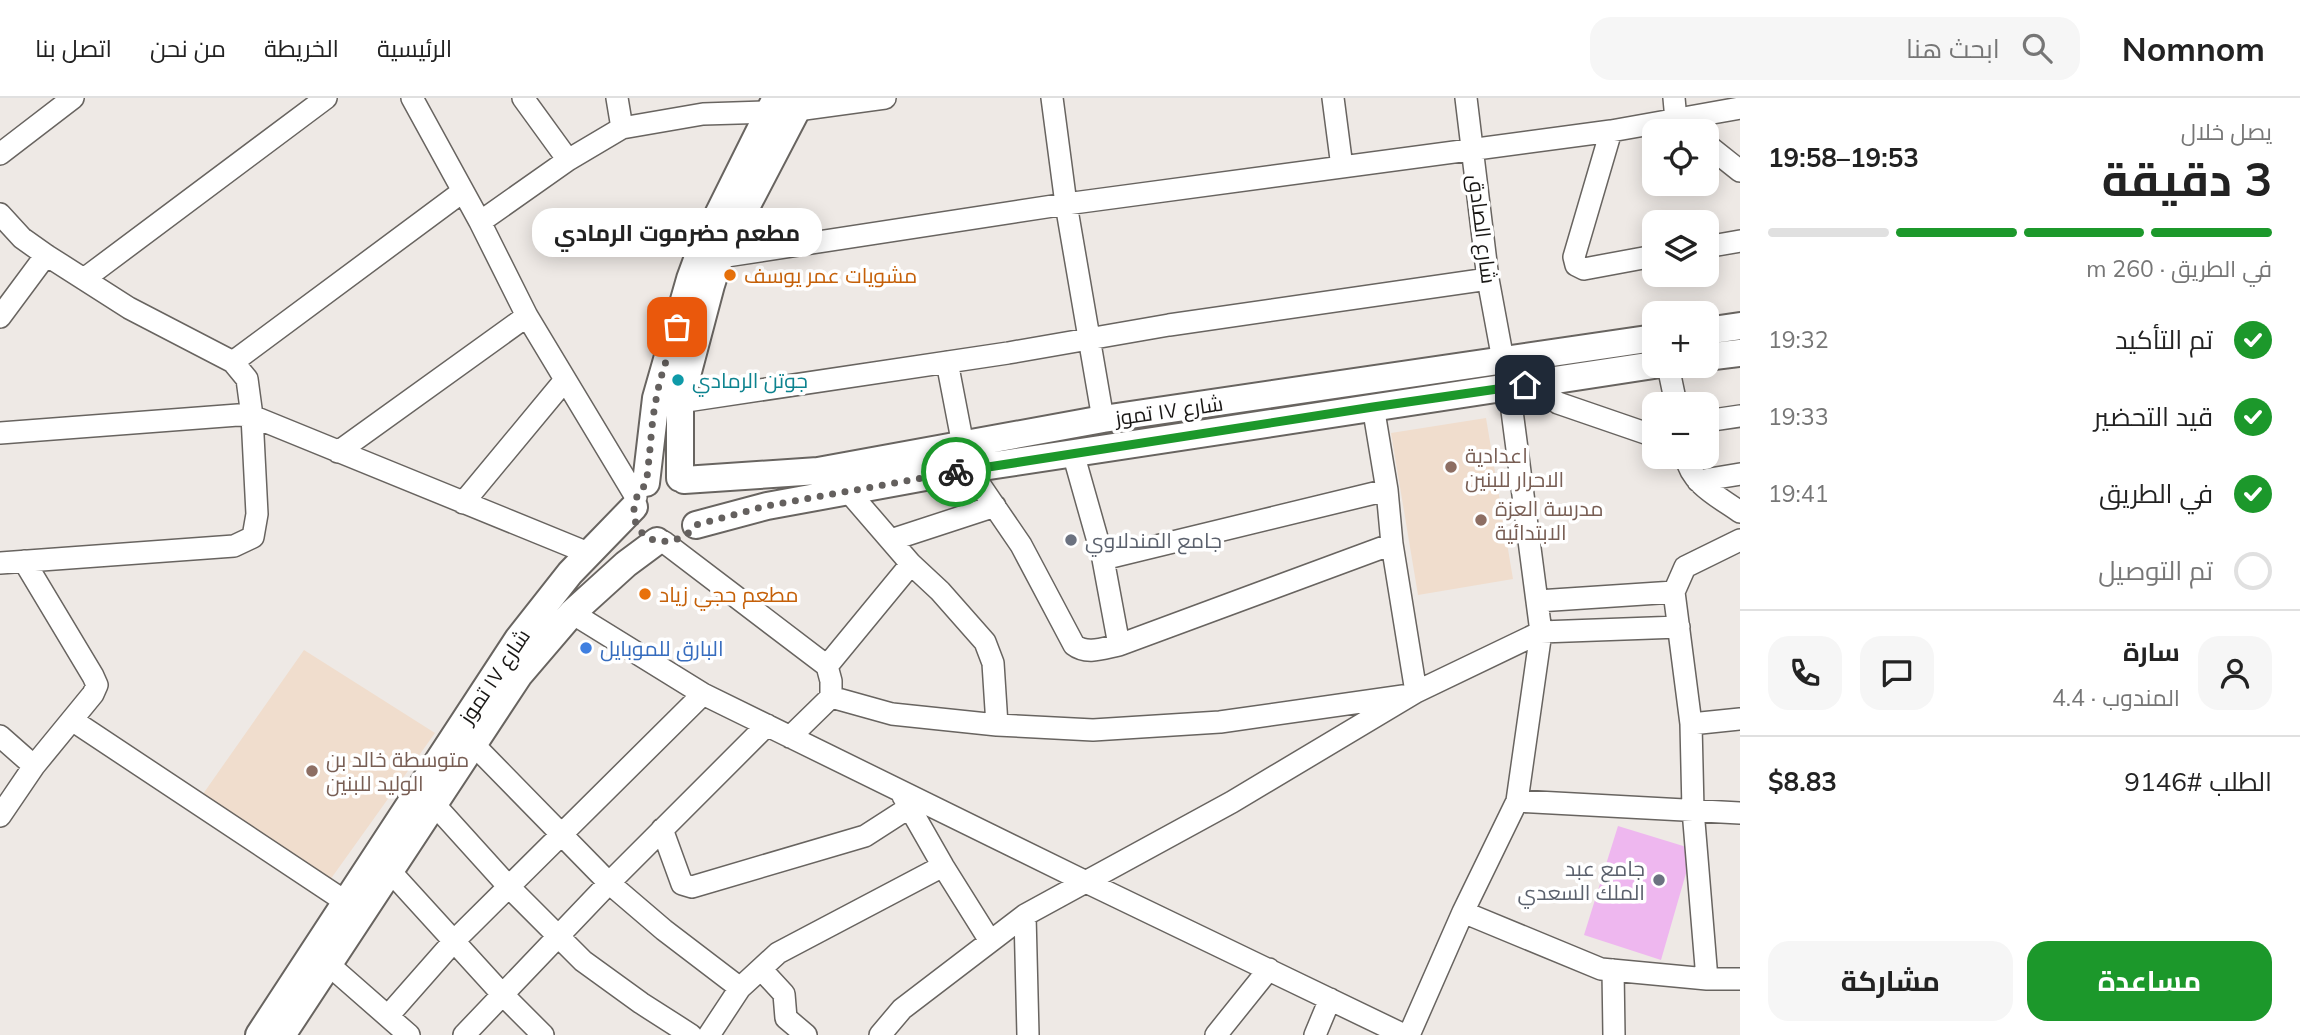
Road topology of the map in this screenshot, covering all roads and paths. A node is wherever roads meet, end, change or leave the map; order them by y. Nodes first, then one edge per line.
1 (73, 98) edge
2 (327, 98) edge
3 (412, 98) edge
4 (523, 98) edge
5 (617, 98) edge
6 (885, 98) edge
7 (1052, 98) edge
8 (1334, 98) edge
9 (1466, 98) edge
10 (1674, 98) edge
11 (786, 104) edge
12 (1740, 108) edge
13 (1681, 119) edge
14 (1705, 119) edge
15 (622, 128) junction
16 (1642, 129) edge
17 (1611, 131) junction
18 (1472, 150) junction
19 (0, 154) edge
20 (1719, 154) edge
21 (568, 160) junction
22 (1342, 167) junction
23 (1740, 171) edge
24 (463, 192) junction
25 (1066, 204) junction
26 (0, 214) edge
27 (480, 222) junction
28 (1740, 241) edge
29 (1719, 245) edge
30 (46, 255) junction
31 (720, 257) junction
32 (1642, 259) edge
33 (84, 278) junction
34 (1488, 279) junction
35 (527, 316) junction
36 (0, 317) edge
37 (1740, 326) edge
38 (1719, 329) edge
39 (1089, 339) junction
40 (1642, 340) edge
41 (1740, 353) edge
42 (1719, 355) edge
43 (1503, 360) junction
44 (233, 362) junction
45 (947, 362) junction
46 (1642, 367) edge
47 (565, 380) junction
48 (1540, 383) junction
49 (1509, 388) junction
50 (680, 402) junction
51 (1373, 407) junction
52 (253, 416) junction
53 (1740, 416) edge
54 (1103, 419) junction
55 (1719, 419) edge
56 (1642, 432) edge
57 (0, 433) edge
58 (338, 452) junction
59 (1073, 453) junction
60 (966, 457) junction
61 (1689, 469) edge
62 (1740, 474) edge
63 (682, 479) junction
64 (1698, 481) junction
65 (848, 491) junction
66 (1387, 491) junction
67 (638, 496) junction
68 (463, 503) junction
69 (995, 506) junction
70 (1740, 512) edge
71 (696, 525) junction
72 (891, 540) junction
73 (1740, 540) edge
74 (660, 541) junction
75 (1392, 544) junction
76 (588, 554) junction
77 (1102, 559) junction
78 (24, 561) junction
79 (0, 563) edge
80 (911, 564) junction
81 (1674, 592) junction
82 (1538, 601) junction
83 (572, 613) junction
84 (1679, 627) junction
85 (1542, 632) junction
86 (1118, 645) junction
87 (827, 666) junction
88 (703, 694) junction
89 (1414, 694) junction
90 (831, 696) junction
91 (1740, 719) edge
92 (72, 720) junction
93 (1691, 724) junction
94 (767, 725) junction
95 (997, 725) junction
96 (0, 736) edge
97 (790, 737) junction
98 (472, 743) junction
99 (34, 766) junction
100 (905, 799) junction
101 (1517, 801) junction
102 (433, 803) junction
103 (1693, 810) junction
104 (1740, 813) edge
105 (0, 816) edge
106 (662, 830) junction
107 (561, 835) junction
108 (943, 866) junction
109 (389, 870) junction
110 (1084, 881) junction
111 (608, 883) junction
112 (509, 887) junction
113 (346, 902) junction
114 (1463, 912) junction
115 (1025, 915) junction
116 (557, 936) junction
117 (454, 941) junction
118 (990, 941) junction
119 (328, 964) junction
120 (761, 969) junction
121 (1269, 969) junction
122 (1613, 970) junction
123 (1707, 979) junction
124 (1740, 979) edge
125 (740, 988) junction
126 (502, 994) junction
127 (1330, 999) junction
128 (388, 1016) junction
129 (259, 1035) edge
130 (282, 1035) edge
131 (409, 1035) edge
132 (464, 1035) edge
133 (543, 1035) edge
134 (691, 1035) edge
135 (709, 1035) edge
136 (806, 1035) edge
137 (880, 1035) edge
138 (1028, 1035) edge
139 (1216, 1035) edge
140 (1315, 1035) edge
141 (1406, 1035) edge
142 (1614, 1035) edge

1 - 19 street
2 - 33 street
3 - 24 street
4 - 21 street
5 - 15 street
6 - 11 street
7 - 25 street
8 - 22 street
9 - 18 street, شارع الصادق
10 - 13 street
11 - 15 street
11 - 31 main road
11 - 67 main road
12 - 14 street
15 - 21 street
16 - 17 street
17 - 18 street
17 - 32 street
18 - 22 street
18 - 34 street, شارع الصادق
20 - 23 street
21 - 27 street
22 - 25 street
24 - 27 street
24 - 44 street
25 - 31 street
25 - 39 street
26 - 30 street
27 - 35 street
28 - 29 street
30 - 33 street
30 - 36 street
31 - 50 main road
33 - 44 street
34 - 39 street
34 - 43 street, شارع الصادق
35 - 47 street
35 - 58 street
37 - 38 main road
39 - 45 street
39 - 54 street
40 - 43 main road, شارع ١٧ تموز
41 - 42 main road
43 - 54 main road, شارع ١٧ تموز
44 - 52 street
45 - 50 street
45 - 60 street
46 - 48 main road, شارع ١٧ تموز
47 - 67 street
47 - 68 street
48 - 49 main road, شارع ١٧ تموز
48 - 56 street
49 - 51 main road, شارع ١٧ تموز
49 - 82 street
50 - 63 main road
51 - 59 main road, شارع ١٧ تموز
51 - 66 street
52 - 57 street
52 - 58 street
52 - 78 street
53 - 55 street
54 - 60 main road, شارع ١٧ تموز
58 - 68 street
59 - 60 main road, شارع ١٧ تموز
59 - 77 street
60 - 63 main road, شارع ١٧ تموز
60 - 65 main road, شارع ١٧ تموز
60 - 69 street
61 - 64 street
62 - 64 street
63 - 67 main road
63 - 71 main road
64 - 70 street
65 - 71 main road, شارع ١٧ تموز
65 - 72 street
66 - 75 street
66 - 77 street
67 - 74 main road
67 - 76 main road, شارع ١٧ تموز
68 - 76 street
69 - 72 street
69 - 86 street
71 - 74 main road
72 - 80 street
73 - 81 street
74 - 83 main road, شارع ١٧ تموز
74 - 87 street
75 - 86 street
75 - 89 street
76 - 113 main road, شارع ١٧ تموز
77 - 86 street
78 - 79 street
78 - 92 street
80 - 87 street
80 - 95 street
81 - 82 street
81 - 84 street
82 - 85 street
83 - 88 street
83 - 98 main road, شارع ١٧ تموز
84 - 85 street
84 - 93 street
85 - 89 street
85 - 101 street
87 - 90 street
88 - 94 street
88 - 107 street
89 - 95 street
89 - 110 street
90 - 95 street
90 - 97 street
91 - 93 street
92 - 99 street
92 - 113 street
93 - 103 street
94 - 97 street
94 - 106 street
96 - 99 street
97 - 100 street
98 - 102 main road, شارع ١٧ تموز
98 - 107 street
99 - 105 street
100 - 106 street
100 - 108 street
100 - 110 street
101 - 103 street
101 - 114 street
102 - 109 main road, شارع ١٧ تموز
102 - 112 street
103 - 104 street
103 - 123 street
106 - 111 street
107 - 111 street
107 - 112 street
108 - 118 street
108 - 120 street
109 - 117 street
109 - 119 main road, شارع ١٧ تموز
110 - 115 street
110 - 121 street
111 - 116 street
111 - 125 street
112 - 116 street
112 - 117 street
113 - 129 main road, شارع ١٧ تموز
114 - 122 street
114 - 141 street
115 - 118 street
115 - 138 street
116 - 126 street
116 - 134 street
117 - 126 street
117 - 128 street
118 - 137 street
119 - 128 street
119 - 130 main road, شارع ١٧ تموز
120 - 125 street
120 - 136 street
121 - 127 street
121 - 139 street
122 - 123 street
122 - 142 street
123 - 124 street
125 - 135 street
126 - 132 street
126 - 133 street
127 - 140 street
127 - 141 street
128 - 131 street

